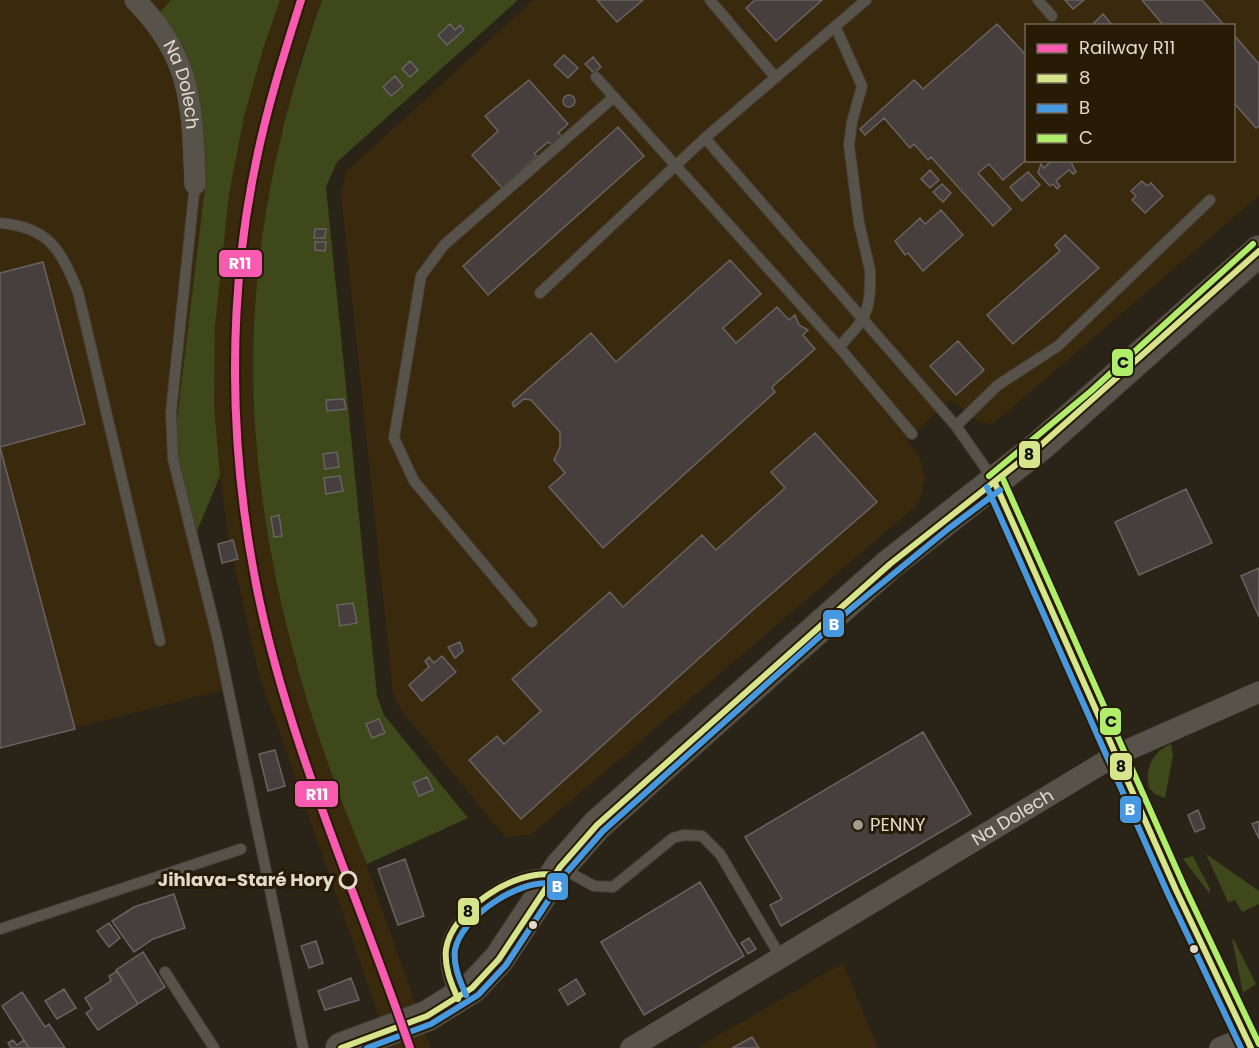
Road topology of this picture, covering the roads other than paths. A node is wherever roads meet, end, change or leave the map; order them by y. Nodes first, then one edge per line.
1 (135, 0) edge
2 (710, 0) edge
3 (866, 0) edge
4 (1038, 0) edge
5 (1052, 16) dead end
6 (836, 28) junction
7 (596, 77) dead end
8 (776, 78) junction
9 (614, 97) junction
10 (705, 138) junction
11 (676, 166) junction
12 (195, 184) joint
13 (1210, 200) dead end
14 (0, 223) edge
15 (1259, 251) edge
16 (540, 293) dead end
17 (863, 322) junction
18 (839, 347) junction
19 (956, 426) junction
20 (912, 434) dead end
21 (995, 483) junction
22 (532, 622) dead end
23 (160, 641) dead end
24 (1259, 692) edge
25 (1116, 755) junction
26 (241, 849) dead end
27 (557, 871) junction
28 (0, 929) edge
29 (780, 956) junction
30 (165, 972) dead end
31 (458, 999) junction
32 (1249, 1042) edge
33 (214, 1048) edge
34 (303, 1048) edge
35 (341, 1048) edge
36 (631, 1048) edge
37 (1220, 1048) edge

1 - 12 street, Na Dolech
2 - 8 lane
3 - 6 lane
4 - 5 lane
6 - 8 lane
6 - 17 lane
7 - 9 lane
8 - 10 lane
9 - 11 lane
9 - 22 lane
10 - 11 lane
10 - 17 lane
11 - 16 lane
11 - 18 lane
12 - 34 lane
13 - 19 lane
14 - 23 lane
15 - 21 main road
17 - 18 lane
17 - 19 lane
18 - 20 lane
19 - 21 lane
21 - 25 street
21 - 27 main road
24 - 25 street, Na Dolech
25 - 29 street, Na Dolech
25 - 32 street
26 - 28 lane
27 - 29 lane
27 - 31 main road
27 - 31 lane
29 - 36 street, Na Dolech
30 - 33 lane
31 - 35 main road
32 - 37 street

